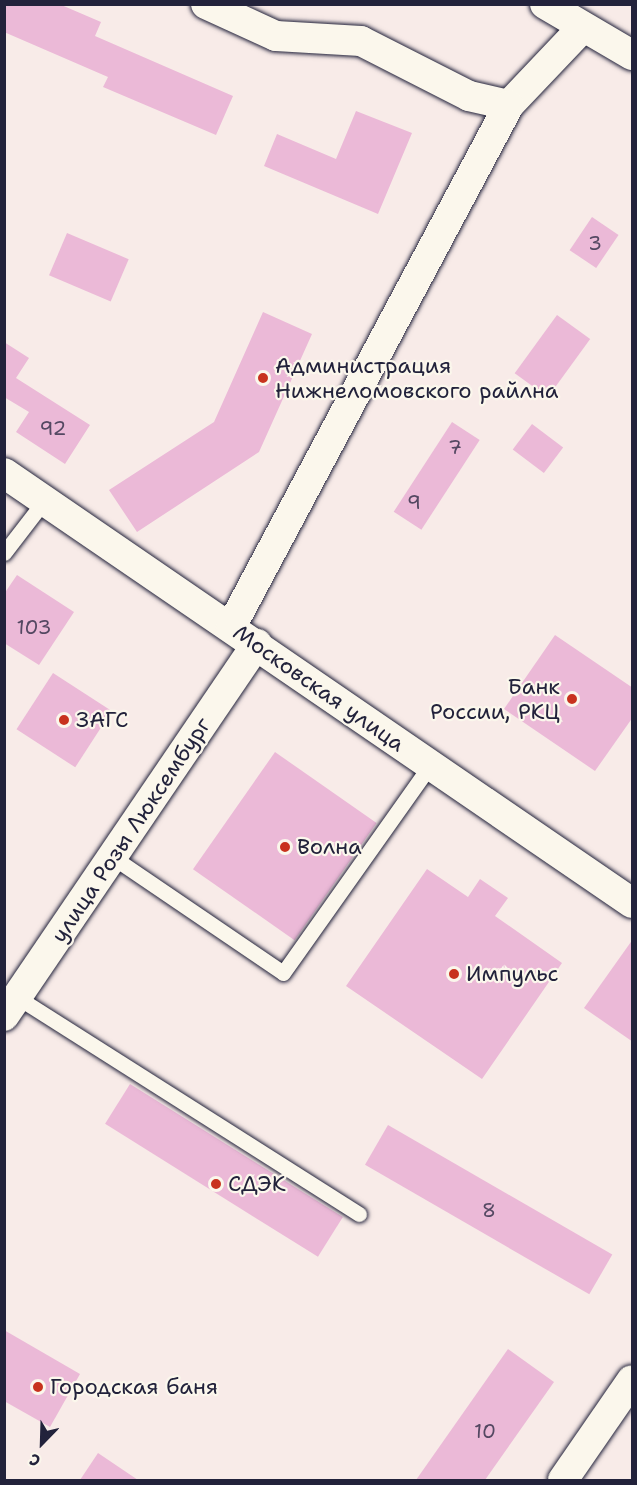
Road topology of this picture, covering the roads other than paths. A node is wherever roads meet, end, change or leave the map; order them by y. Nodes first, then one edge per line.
1 (206, 4) edge
2 (544, 4) edge
3 (581, 29) junction
4 (633, 55) edge
5 (509, 105) junction
6 (4, 473) edge
7 (44, 501) junction
8 (4, 553) edge
9 (231, 627) junction
10 (257, 644) junction
11 (430, 765) junction
12 (114, 858) junction
13 (633, 903) edge
14 (11, 1006) edge
15 (359, 1214) dead end
16 (633, 1380) edge
17 (563, 1480) edge

1 - 5 street
2 - 3 street
3 - 4 street
3 - 5 street
5 - 9 street
6 - 7 street, Московская улица
7 - 8 lane
7 - 9 street, Московская улица
9 - 10 street, Московская улица
10 - 11 street, Московская улица
10 - 12 street, улица Розы Люксембург
11 - 12 lane
11 - 13 street, Московская улица
12 - 14 street, улица Розы Люксембург
14 - 15 lane
16 - 17 street

